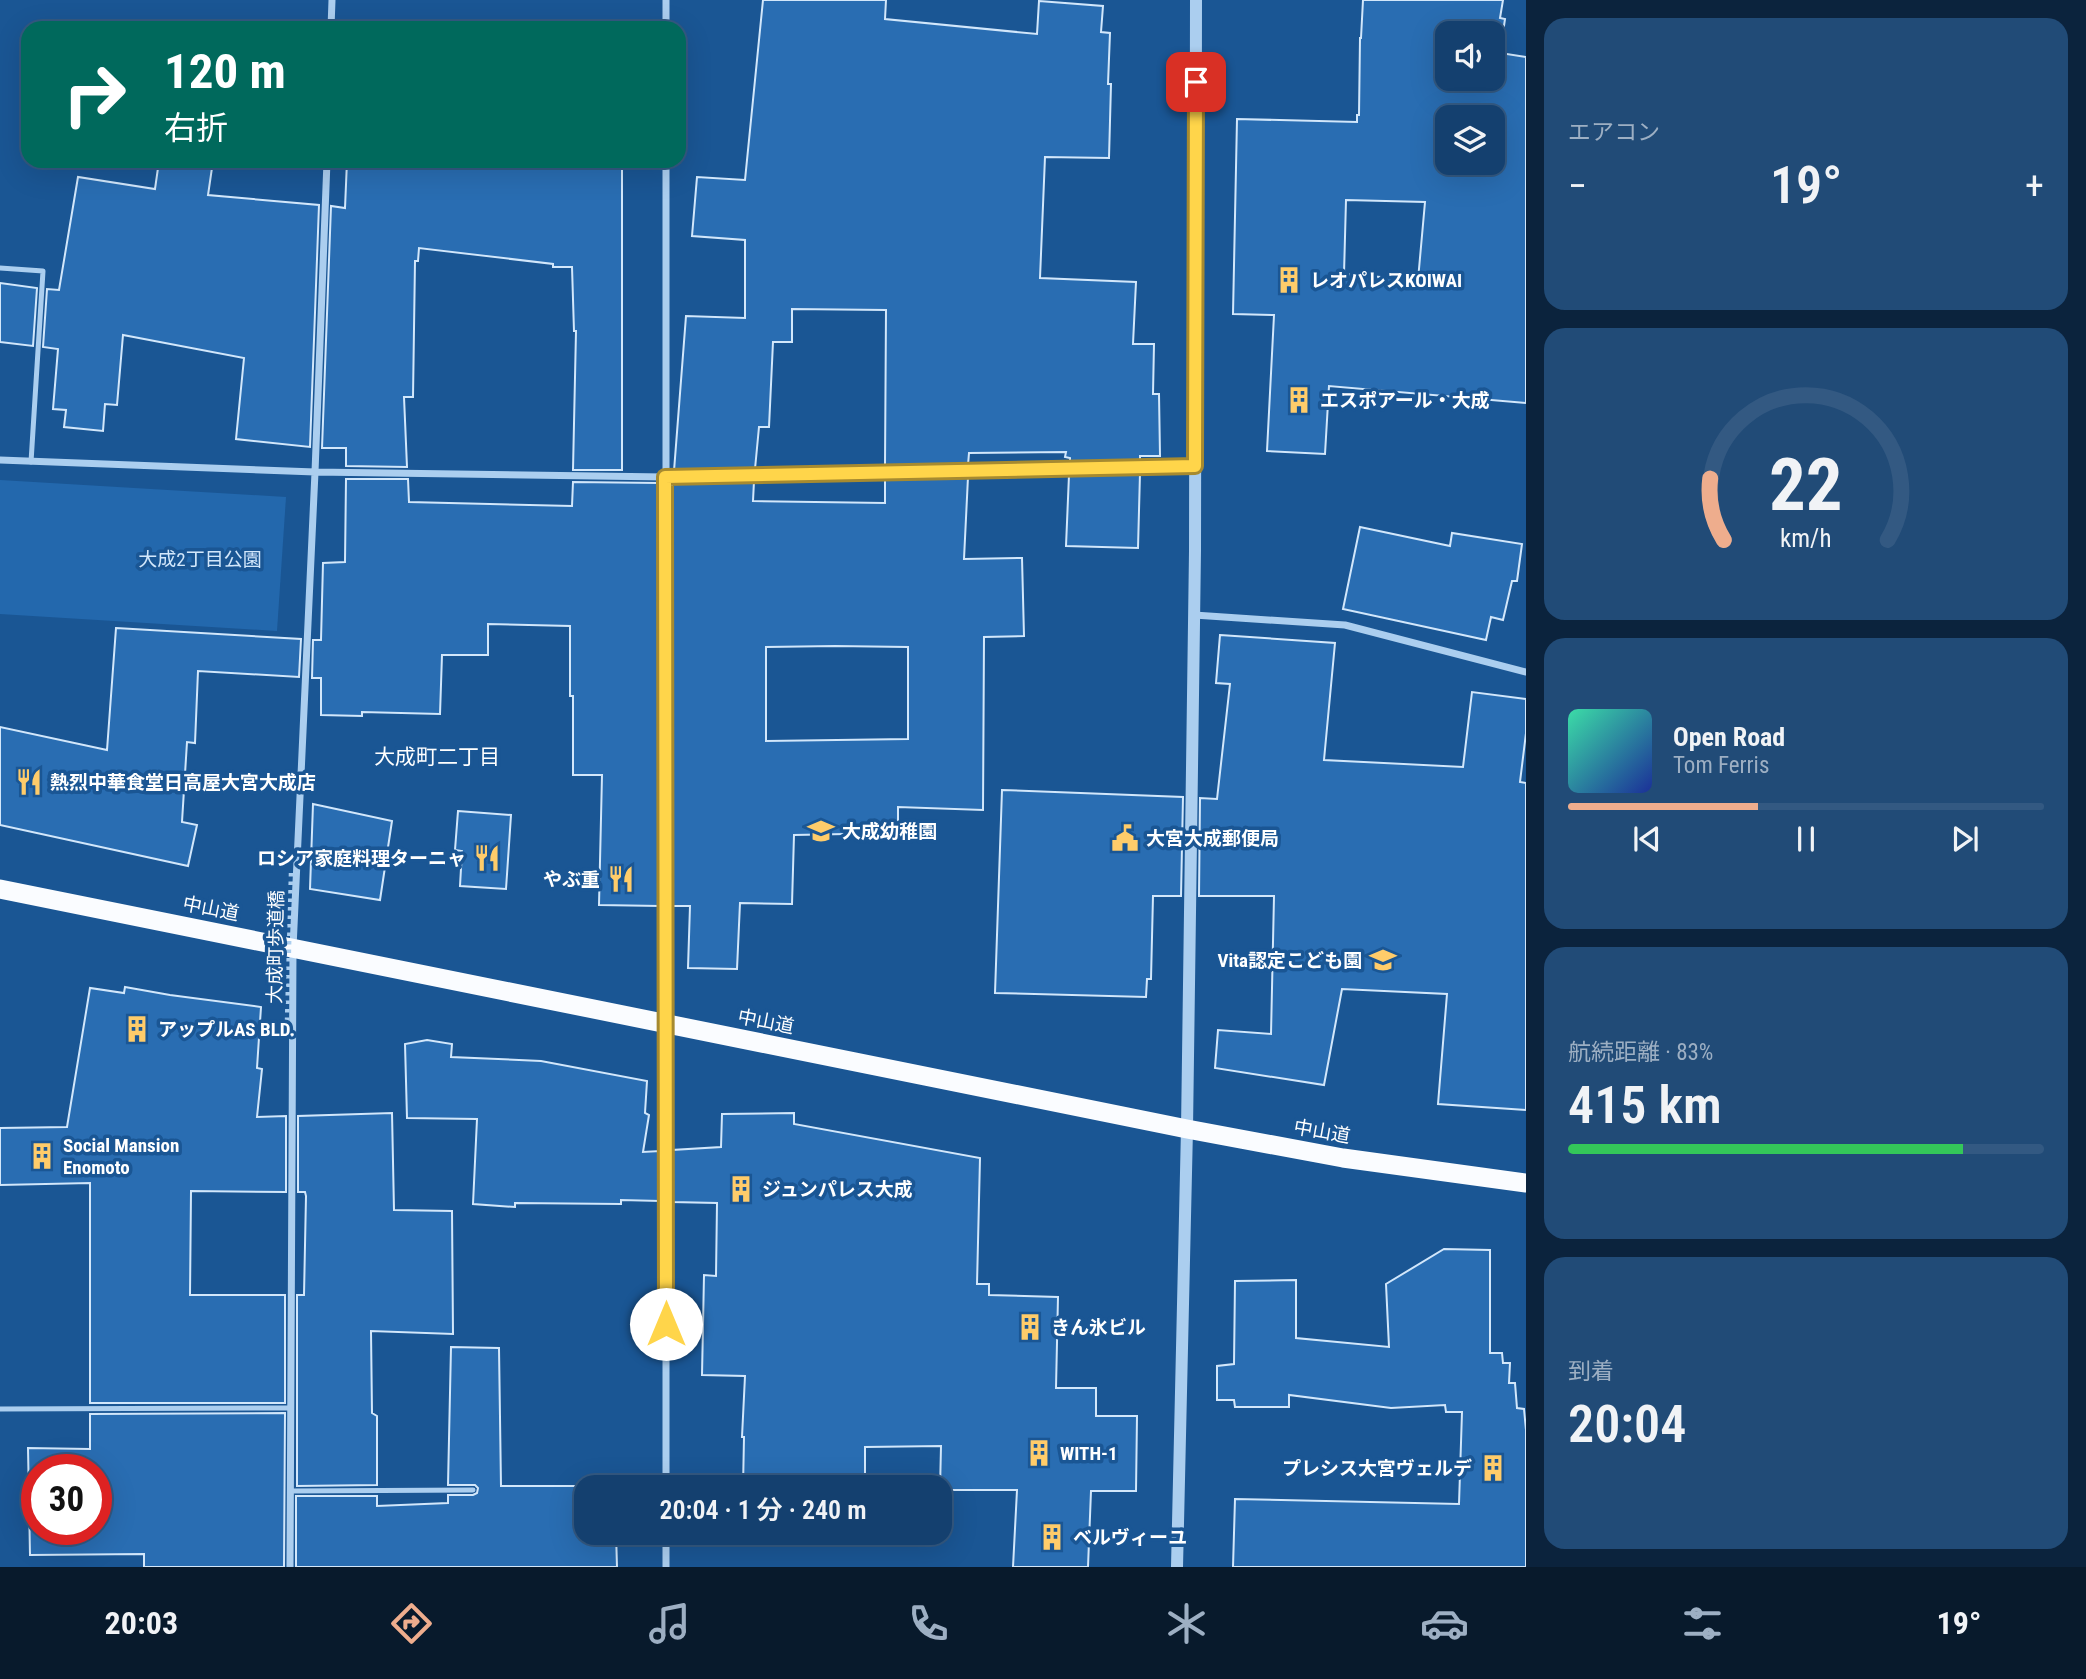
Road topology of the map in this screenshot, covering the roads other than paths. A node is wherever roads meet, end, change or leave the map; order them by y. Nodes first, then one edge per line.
1 (332, 0) edge
2 (666, 0) edge
3 (1196, 0) edge
4 (331, 21) edge
5 (666, 21) edge
6 (327, 168) edge
7 (666, 168) edge
8 (0, 268) edge
9 (0, 460) edge
10 (31, 462) junction
11 (1195, 466) junction
12 (315, 472) junction
13 (665, 477) junction
14 (1194, 615) junction
15 (1526, 672) edge
16 (0, 889) edge
17 (293, 948) junction
18 (665, 1024) junction
19 (1187, 1129) junction
20 (1526, 1183) edge
21 (290, 1408) junction
22 (0, 1409) edge
23 (666, 1475) edge
24 (473, 1490) dead end
25 (290, 1491) junction
26 (666, 1545) edge
27 (290, 1567) edge
28 (666, 1567) edge
29 (1177, 1567) edge

1 - 4 street
2 - 5 street
3 - 11 street
6 - 12 street
7 - 13 street
8 - 10 lane
9 - 10 street
10 - 12 street
11 - 13 street
11 - 14 street
12 - 13 street
12 - 17 street
13 - 18 street
14 - 15 street
14 - 19 street
16 - 17 highway, 中山道
17 - 18 highway, 中山道
17 - 21 street
18 - 19 highway, 中山道
18 - 23 street
19 - 20 highway, 中山道
19 - 29 street
21 - 22 lane
21 - 25 street
24 - 25 lane
25 - 27 street
26 - 28 street

